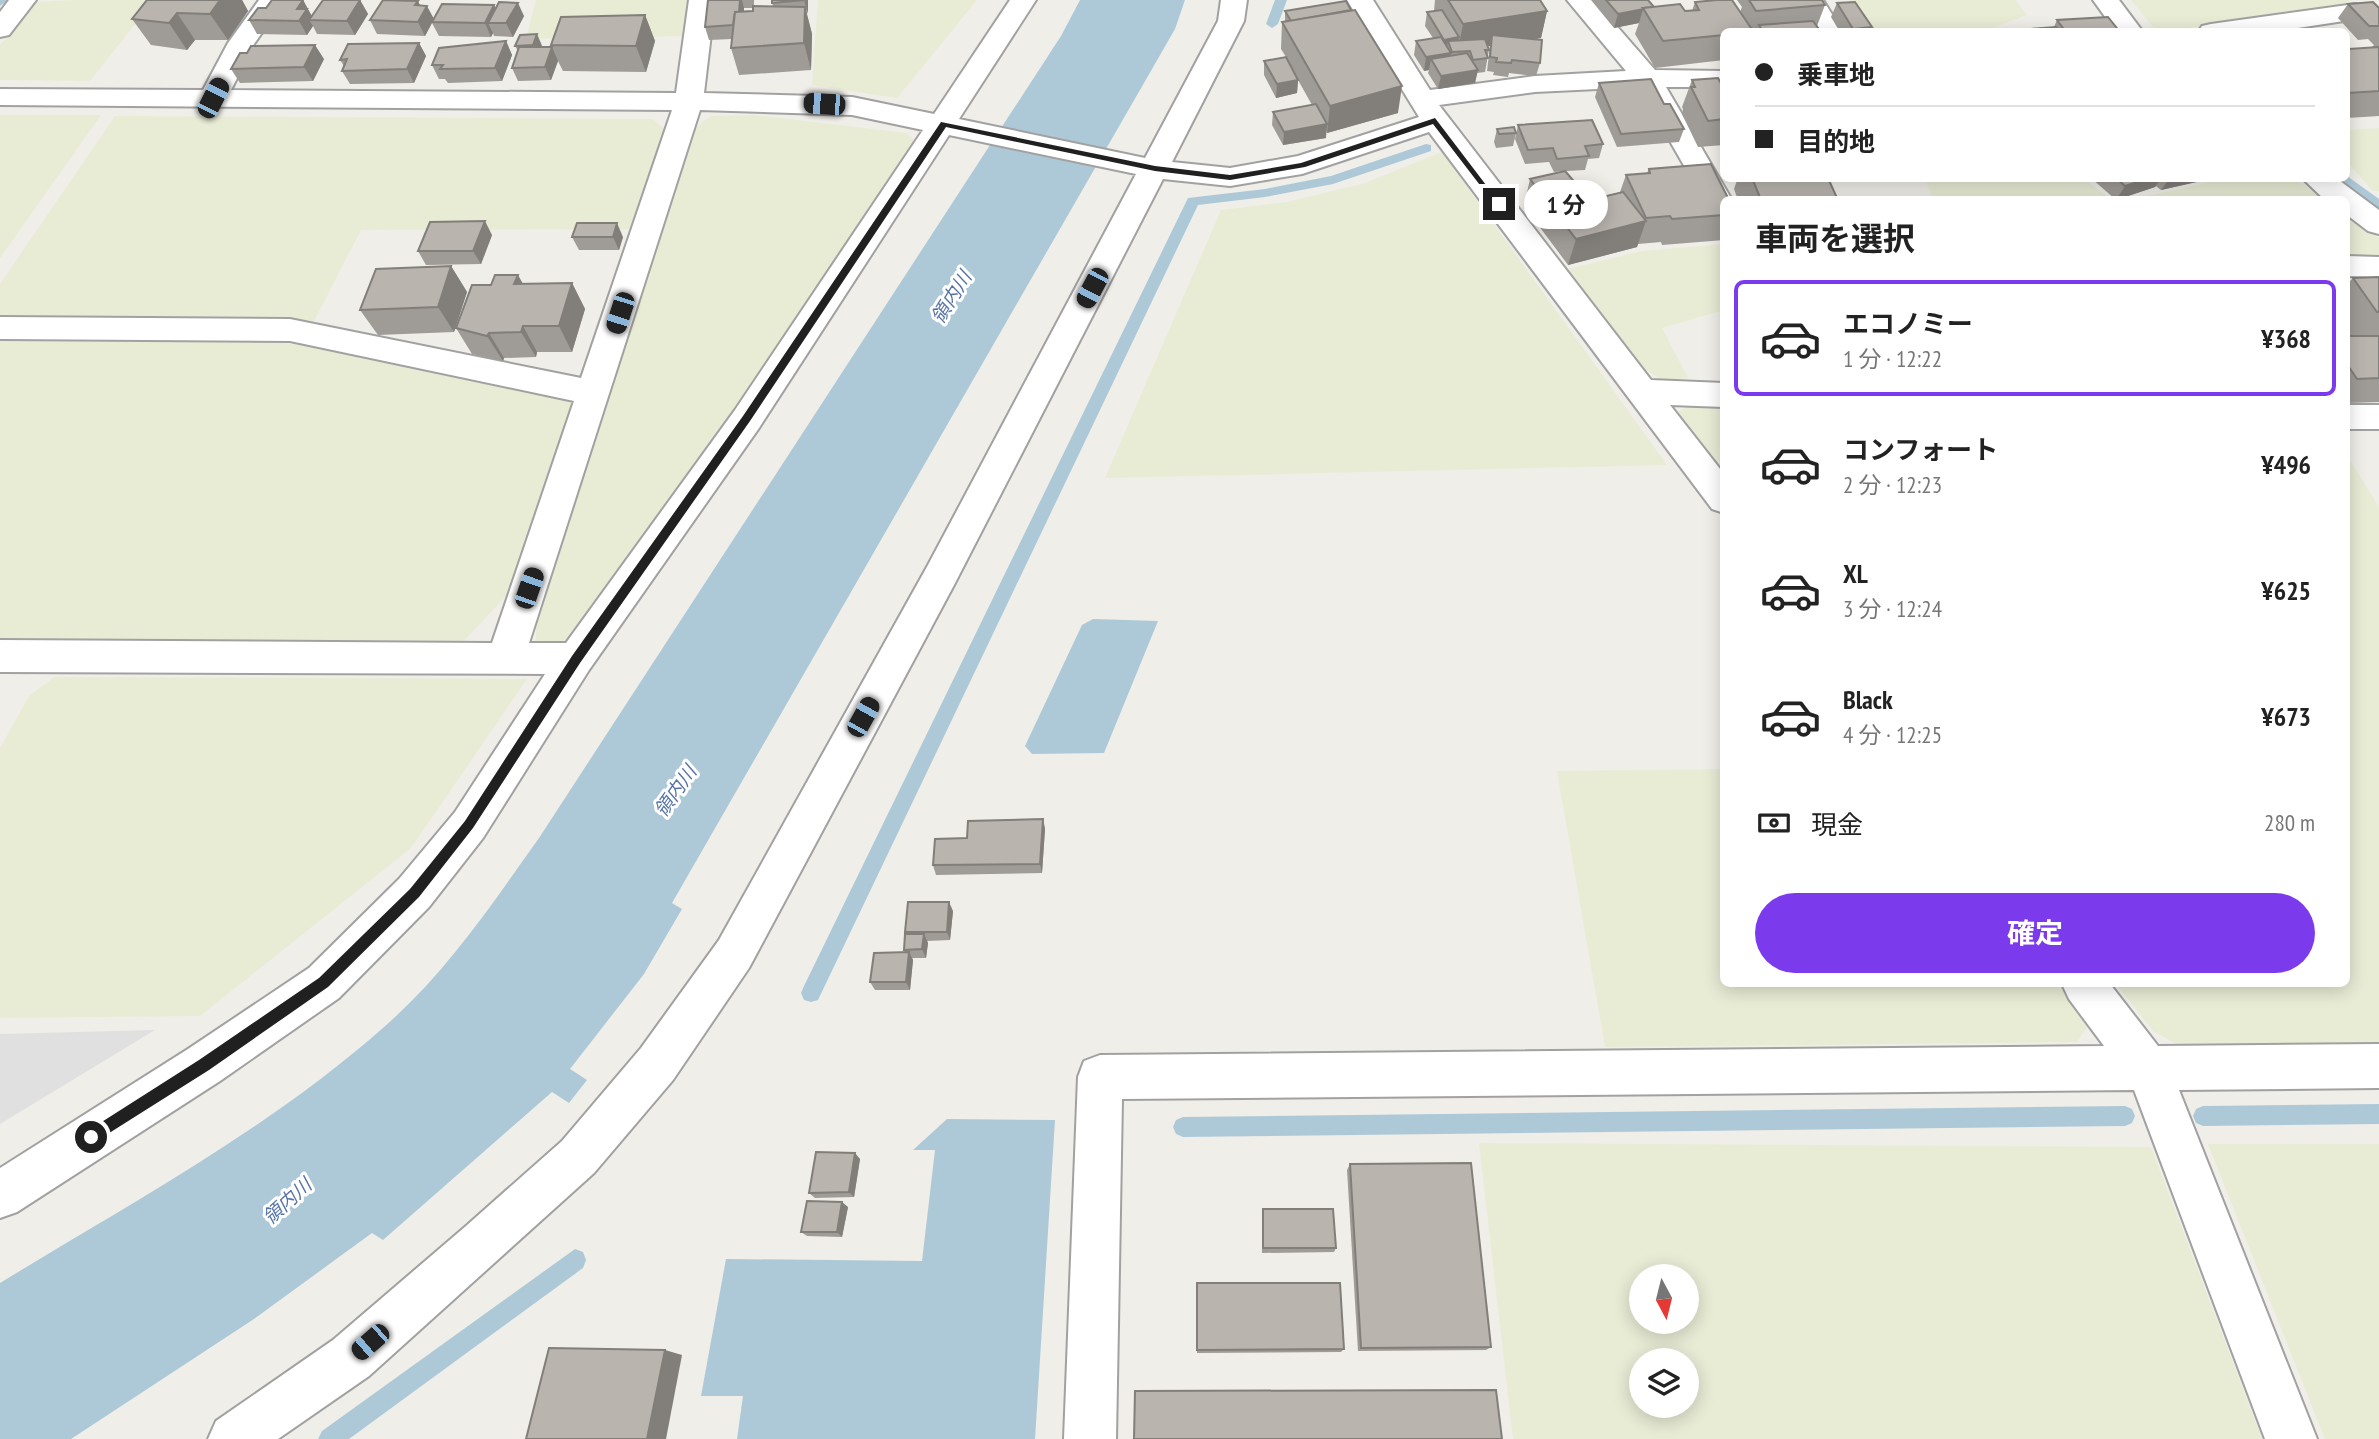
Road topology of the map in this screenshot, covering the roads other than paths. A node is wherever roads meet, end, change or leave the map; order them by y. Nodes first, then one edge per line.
1 (23, 0) edge
2 (272, 0) edge
3 (702, 0) edge
4 (1023, 0) edge
5 (1234, 0) edge
6 (1360, 0) edge
7 (1580, 0) edge
8 (1810, 0) edge
9 (2106, 0) edge
10 (2355, 12) edge
11 (1828, 28) edge
12 (2127, 28) edge
13 (2240, 28) edge
14 (0, 29) edge
15 (1647, 78) junction
16 (1720, 79) edge
17 (0, 97) edge
18 (213, 98) junction
19 (689, 100) junction
20 (1429, 111) junction
21 (948, 124) junction
22 (1148, 167) junction
23 (2321, 182) edge
24 (2341, 196) edge
25 (2350, 203) edge
26 (1720, 204) edge
27 (2379, 224) edge
28 (2350, 266) edge
29 (2379, 267) edge
30 (0, 328) edge
31 (1642, 392) junction
32 (595, 393) junction
33 (1720, 395) edge
34 (2350, 417) edge
35 (2379, 417) edge
36 (1720, 495) edge
37 (0, 656) edge
38 (576, 659) junction
39 (505, 661) junction
40 (2086, 987) edge
41 (2379, 1066) edge
42 (2148, 1069) junction
43 (0, 1195) edge
44 (234, 1439) edge
45 (1090, 1439) edge
46 (2291, 1439) edge

1 - 14 street
2 - 18 street
3 - 19 street
4 - 21 street
5 - 22 street
6 - 20 street
7 - 15 street
8 - 11 street
9 - 12 street
10 - 13 street
15 - 16 street
15 - 20 street
15 - 26 street
17 - 18 street
18 - 19 street
19 - 21 street
19 - 32 street
20 - 22 street
20 - 31 street
21 - 22 street
21 - 38 street
22 - 44 street
23 - 24 street
25 - 27 street
28 - 29 street
30 - 32 street
31 - 33 street
31 - 36 street
32 - 39 street
34 - 35 street
37 - 39 street
38 - 39 street
38 - 43 street
40 - 42 street
41 - 42 street
42 - 45 street
42 - 46 street

